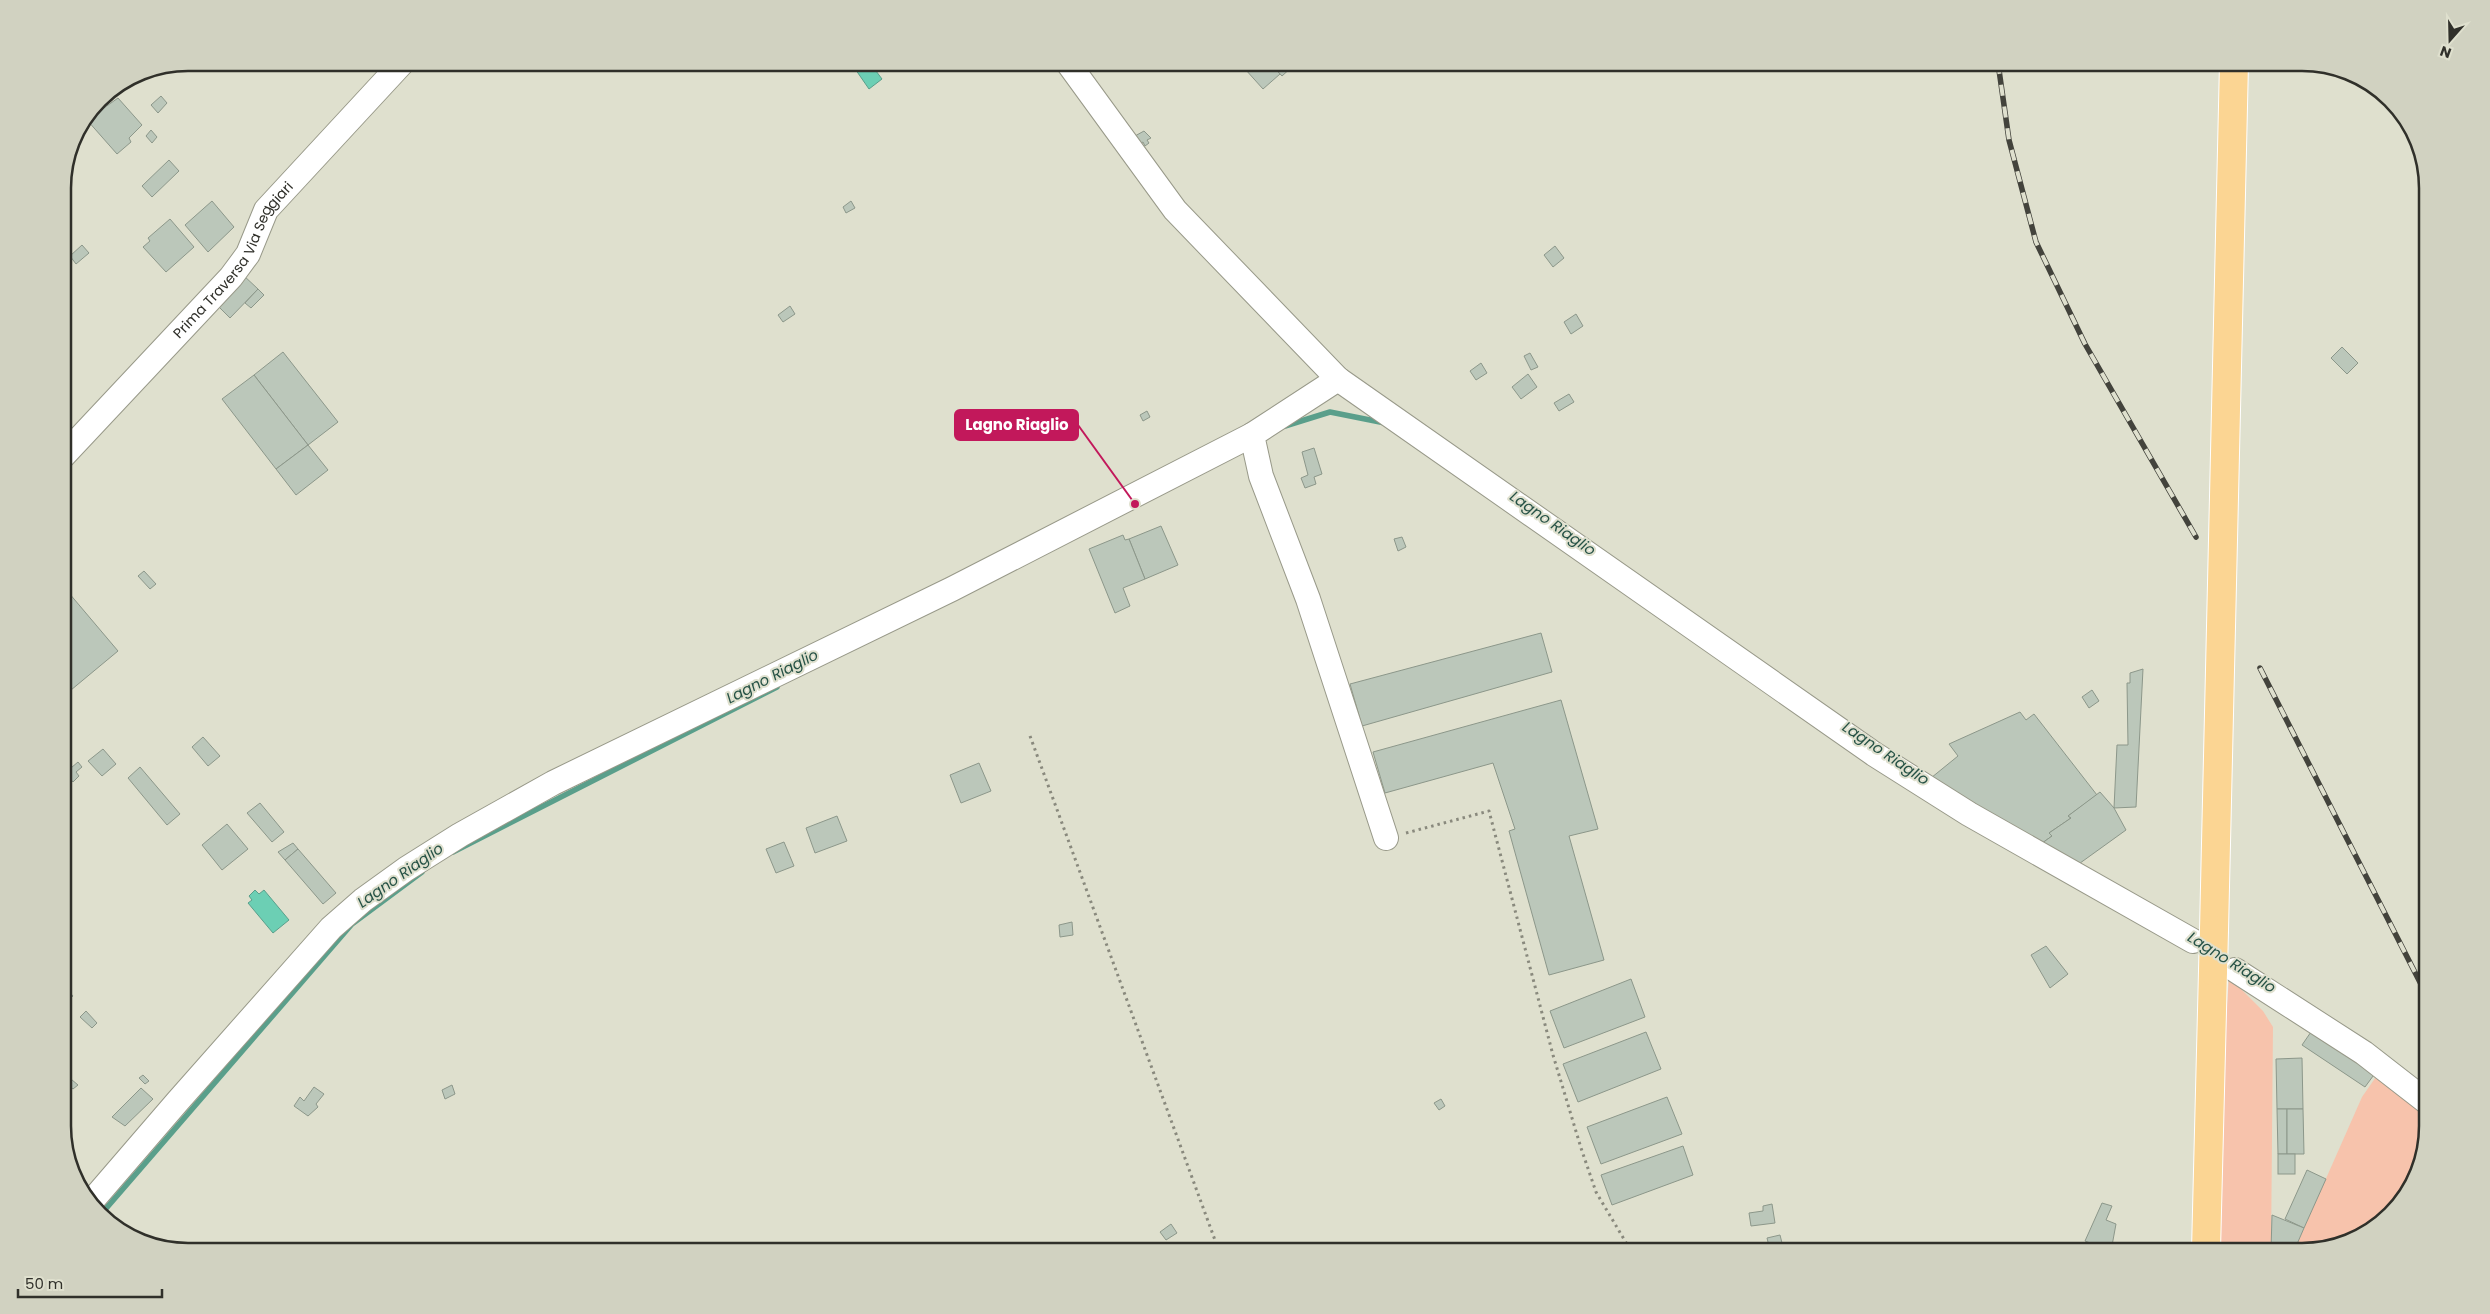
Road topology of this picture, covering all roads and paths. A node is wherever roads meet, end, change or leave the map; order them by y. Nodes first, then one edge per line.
1 (2234, 71) edge
2 (393, 72) edge
3 (1075, 72) edge
4 (1338, 379) junction
5 (1252, 435) junction
6 (72, 446) edge
7 (1030, 736) dead end
8 (1386, 838) joint
9 (2204, 936) junction
10 (2224, 971) junction
11 (2419, 1095) edge
12 (95, 1197) edge
13 (1216, 1243) edge
14 (1626, 1243) edge
15 (2207, 1243) edge

1 - 9 main road
2 - 6 street, Prima Traversa Via Seggiari
3 - 4 street
4 - 5 street
4 - 9 street
5 - 8 street
5 - 12 street
7 - 13 path
8 - 14 path
9 - 10 main road, bridge
10 - 11 street
10 - 15 main road

